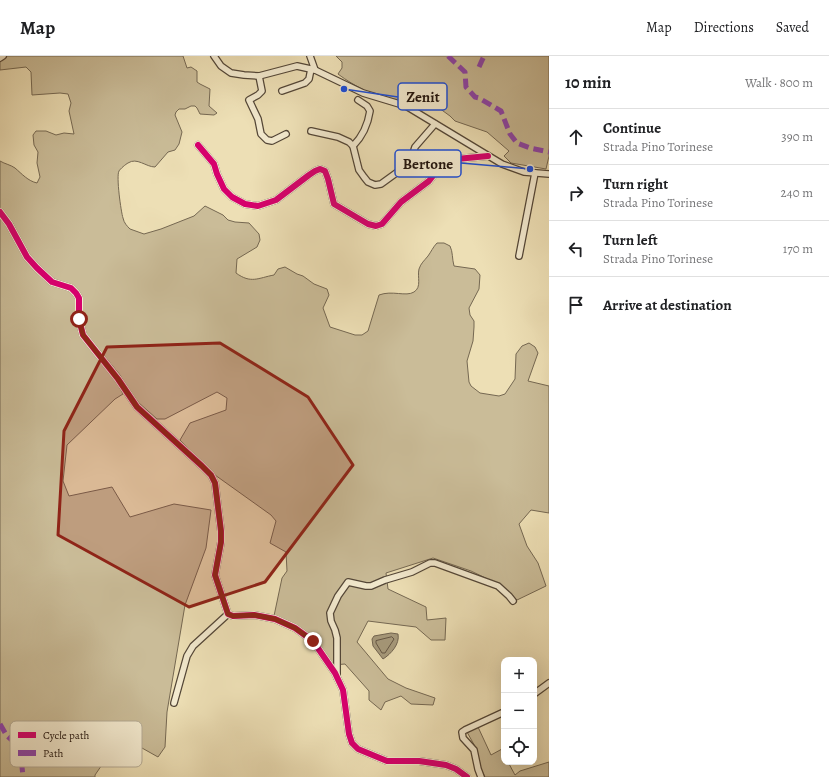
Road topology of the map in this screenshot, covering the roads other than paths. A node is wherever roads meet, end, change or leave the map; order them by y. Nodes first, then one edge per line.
1 (3, 56) edge
2 (214, 56) edge
3 (310, 56) edge
4 (0, 58) edge
5 (313, 70) junction
6 (259, 76) junction
7 (282, 91) dead end
8 (358, 100) dead end
9 (435, 124) junction
10 (311, 131) dead end
11 (286, 134) dead end
12 (198, 145) dead end
13 (353, 146) junction
14 (488, 156) junction
15 (535, 173) junction
16 (549, 174) edge
17 (0, 212) edge
18 (520, 256) dead end
19 (512, 601) dead end
20 (228, 614) junction
21 (337, 678) junction
22 (549, 683) edge
23 (535, 693) edge
24 (174, 703) dead end
25 (501, 713) edge
26 (466, 777) edge
27 (481, 777) edge

1 - 4 street
2 - 6 street
3 - 5 street
5 - 6 street
5 - 7 street
5 - 9 street
6 - 11 street
8 - 13 street
9 - 13 street
9 - 14 street
10 - 13 street
12 - 14 street
14 - 15 street
15 - 16 street
15 - 18 street
17 - 20 street
19 - 21 street
20 - 21 street
20 - 24 street
21 - 26 street
22 - 23 street
25 - 27 street

